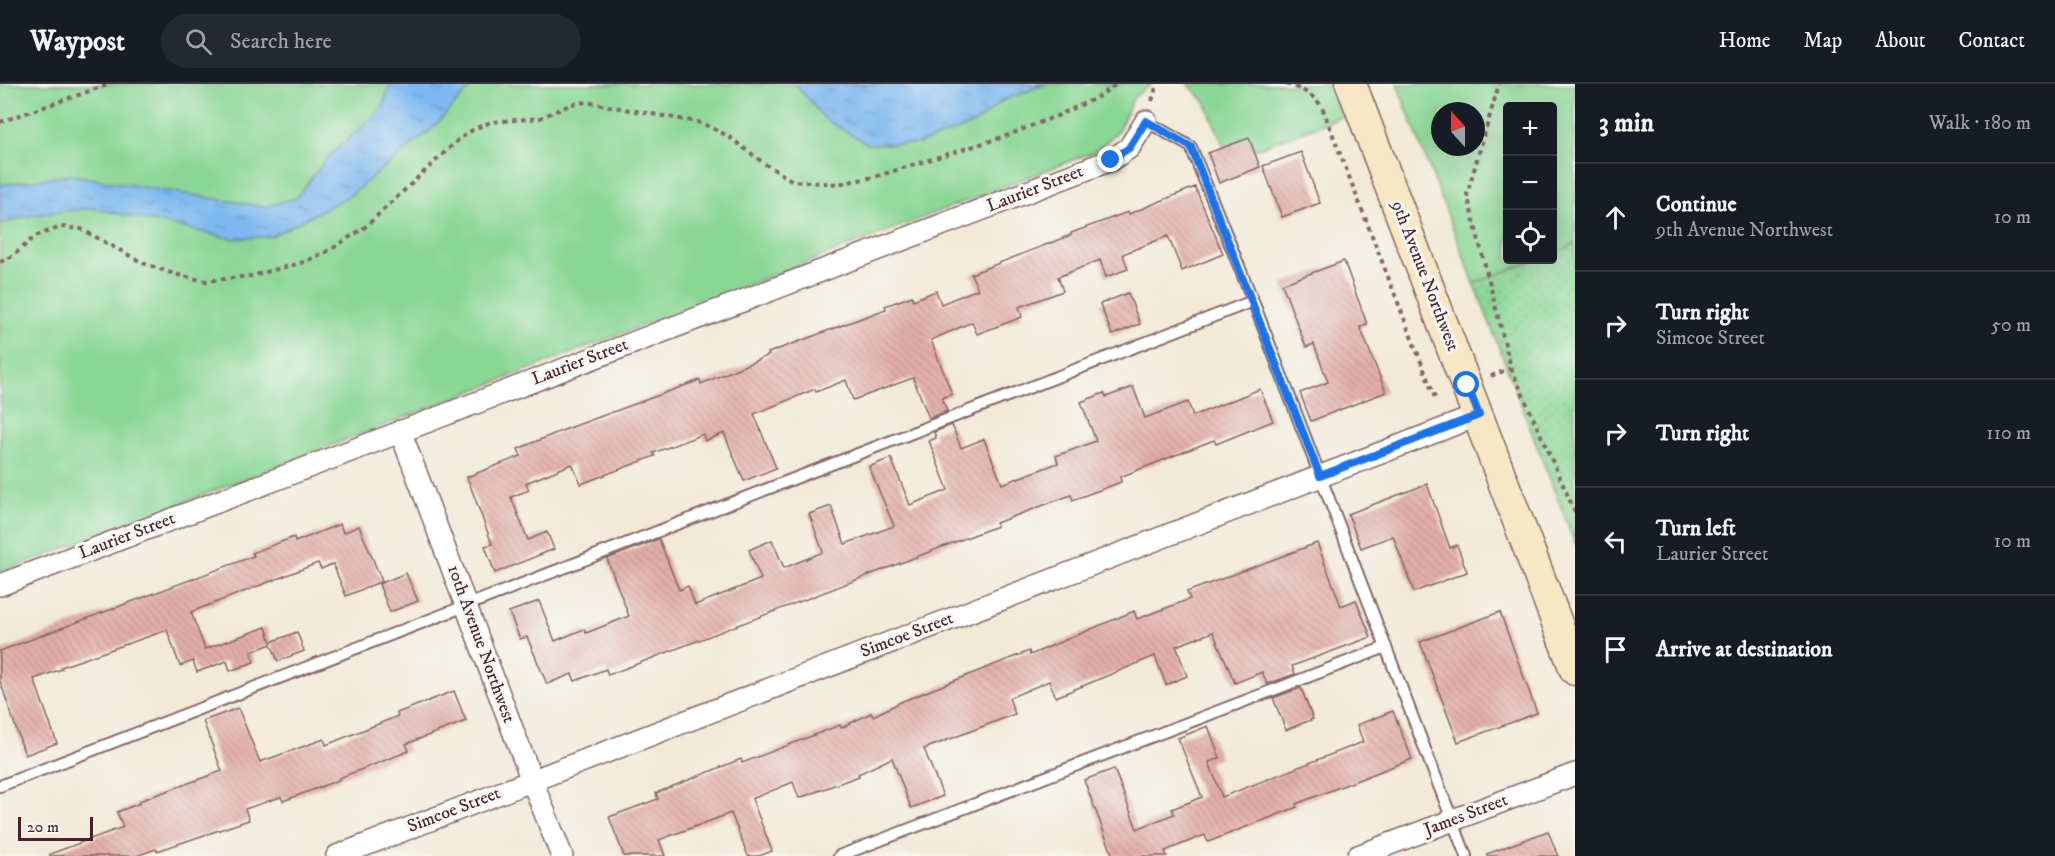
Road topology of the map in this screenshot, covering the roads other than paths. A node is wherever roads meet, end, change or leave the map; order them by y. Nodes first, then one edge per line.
1 (1351, 84) edge
2 (1146, 121) joint
3 (1253, 301) junction
4 (1479, 415) junction
5 (400, 431) junction
6 (1320, 476) junction
7 (0, 585) edge
8 (467, 606) junction
9 (1386, 647) junction
10 (1575, 670) edge
11 (1575, 774) edge
12 (531, 780) junction
13 (0, 786) edge
14 (1452, 820) junction
15 (337, 856) edge
16 (562, 856) edge
17 (839, 856) edge
18 (1358, 856) edge
19 (1466, 856) edge

1 - 4 main road, 9th Avenue Northwest
2 - 3 lane
2 - 5 street, Laurier Street
3 - 6 lane
3 - 8 lane
4 - 6 street, Simcoe Street
4 - 10 main road, 9th Avenue Northwest
5 - 7 street, Laurier Street
5 - 8 street, 10th Avenue Northwest
6 - 9 lane
6 - 12 street, Simcoe Street
8 - 12 street, 10th Avenue Northwest
8 - 13 lane
9 - 14 lane
9 - 17 lane
11 - 14 street, James Street
12 - 15 street, Simcoe Street
12 - 16 street, 10th Avenue Northwest
14 - 18 street, James Street
14 - 19 lane

